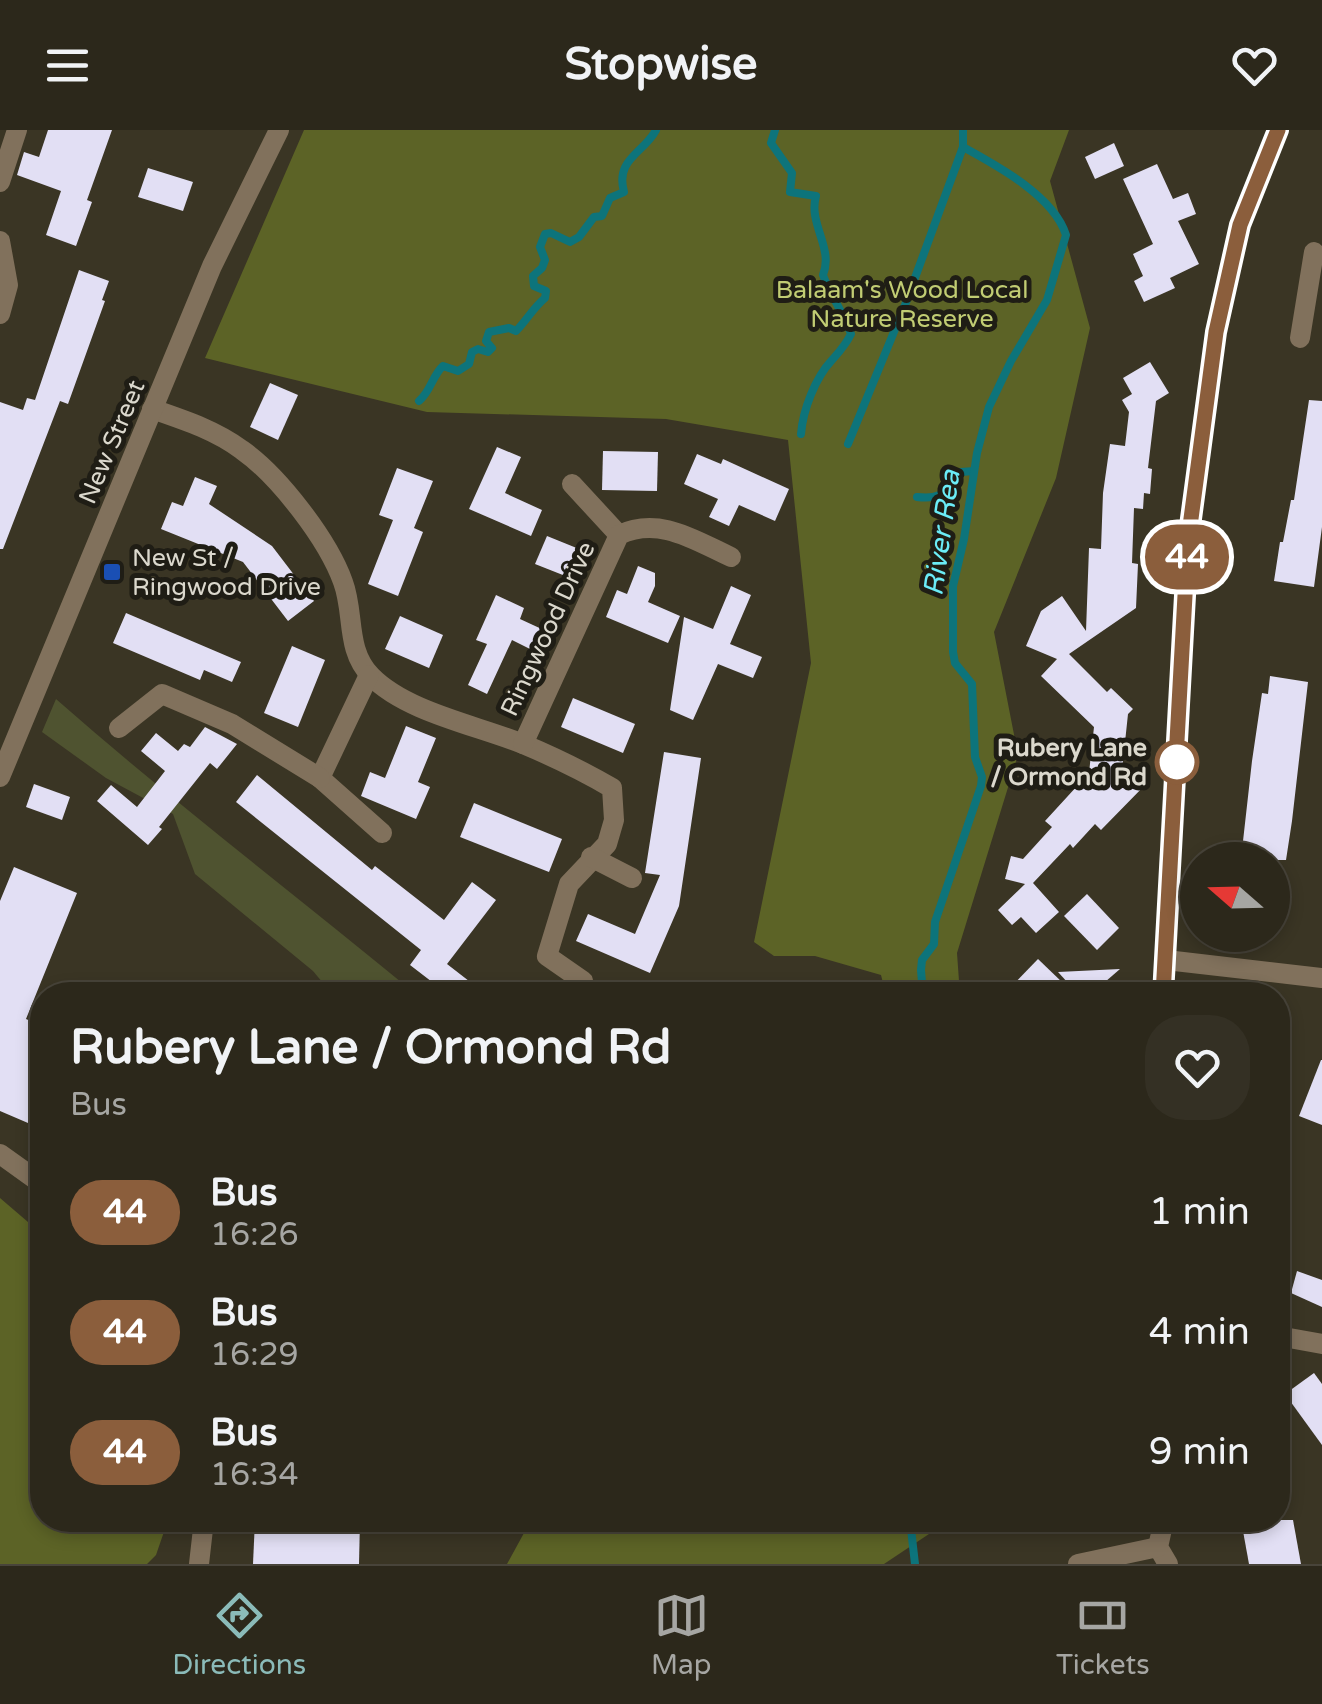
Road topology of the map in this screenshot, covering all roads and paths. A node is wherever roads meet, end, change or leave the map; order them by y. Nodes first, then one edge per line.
1 (18, 130) edge
2 (278, 130) edge
3 (1278, 130) edge
4 (0, 182) edge
5 (0, 241) edge
6 (1314, 252) dead end
7 (1314, 296) edge
8 (0, 314) edge
9 (1300, 338) dead end
10 (152, 409) junction
11 (572, 484) dead end
12 (619, 535) junction
13 (732, 557) dead end
14 (370, 674) junction
15 (119, 728) dead end
16 (523, 744) junction
17 (0, 778) edge
18 (320, 778) junction
19 (382, 833) dead end
20 (591, 857) junction
21 (632, 878) dead end
22 (1166, 960) junction
23 (1322, 978) edge
24 (583, 981) dead end
25 (1164, 982) edge
26 (0, 1154) edge
27 (30, 1175) edge
28 (1290, 1338) edge
29 (1322, 1344) edge
30 (203, 1532) edge
31 (1163, 1556) edge
32 (199, 1564) edge
33 (1078, 1564) edge

1 - 4 street
2 - 10 street, New Street
3 - 22 street
5 - 8 street
6 - 7 street
7 - 9 street
10 - 14 street
10 - 17 street, New Street
11 - 12 street, Ringwood Drive
12 - 13 street, Ringwood Drive
12 - 16 street, Ringwood Drive
14 - 16 street, Ringwood Drive
14 - 18 street
15 - 18 street
16 - 20 street, Ringwood Drive
18 - 19 street
20 - 21 street
20 - 24 street, Ringwood Drive
22 - 23 street
22 - 25 street
26 - 27 street
28 - 29 street
30 - 32 street
31 - 33 street

